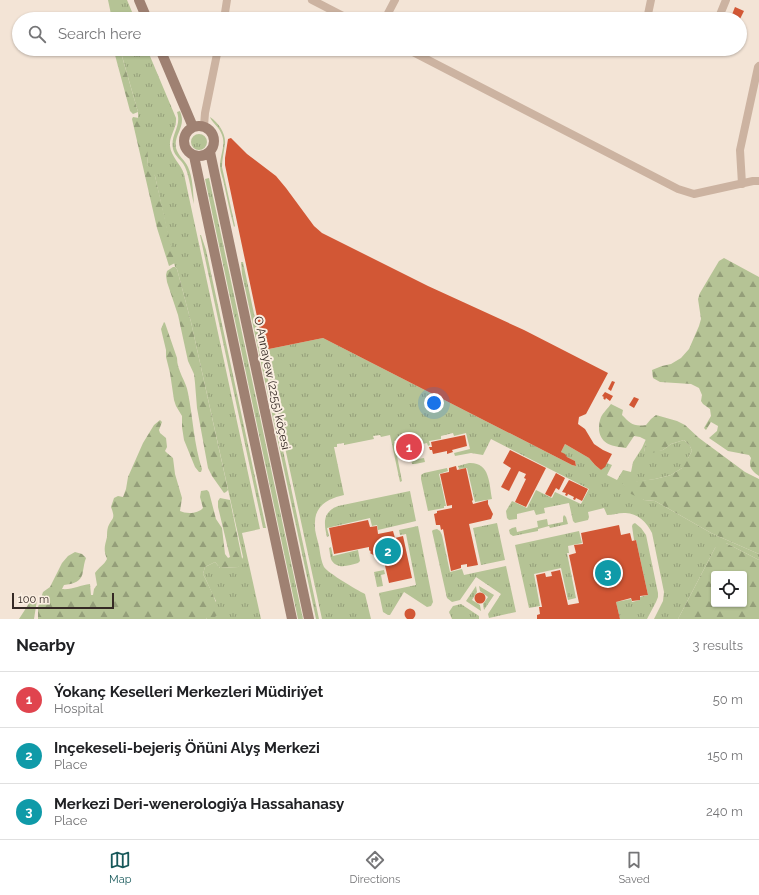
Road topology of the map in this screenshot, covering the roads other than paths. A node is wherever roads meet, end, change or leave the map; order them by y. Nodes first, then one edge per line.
1 (139, 0) edge
2 (227, 0) edge
3 (312, 0) edge
4 (395, 0) edge
5 (651, 0) edge
6 (726, 0) edge
7 (144, 12) edge
8 (225, 12) edge
9 (335, 12) edge
10 (389, 12) edge
11 (648, 12) edge
12 (721, 12) edge
13 (163, 56) edge
14 (217, 56) edge
15 (421, 56) edge
16 (759, 66) edge
17 (204, 126) junction
18 (192, 127) junction
19 (210, 152) junction
20 (194, 156) junction
21 (759, 181) edge
22 (742, 184) junction
23 (292, 619) edge
24 (309, 619) edge

1 - 7 main road
2 - 8 street
3 - 9 street
4 - 10 street
5 - 11 street
6 - 12 street
13 - 18 main road
14 - 17 street
15 - 22 street
16 - 22 street
17 - 18 main road
17 - 19 main road
18 - 20 main road
19 - 20 main road
19 - 24 main road, O Annaýew (2255) köçesi
20 - 23 main road
21 - 22 street

